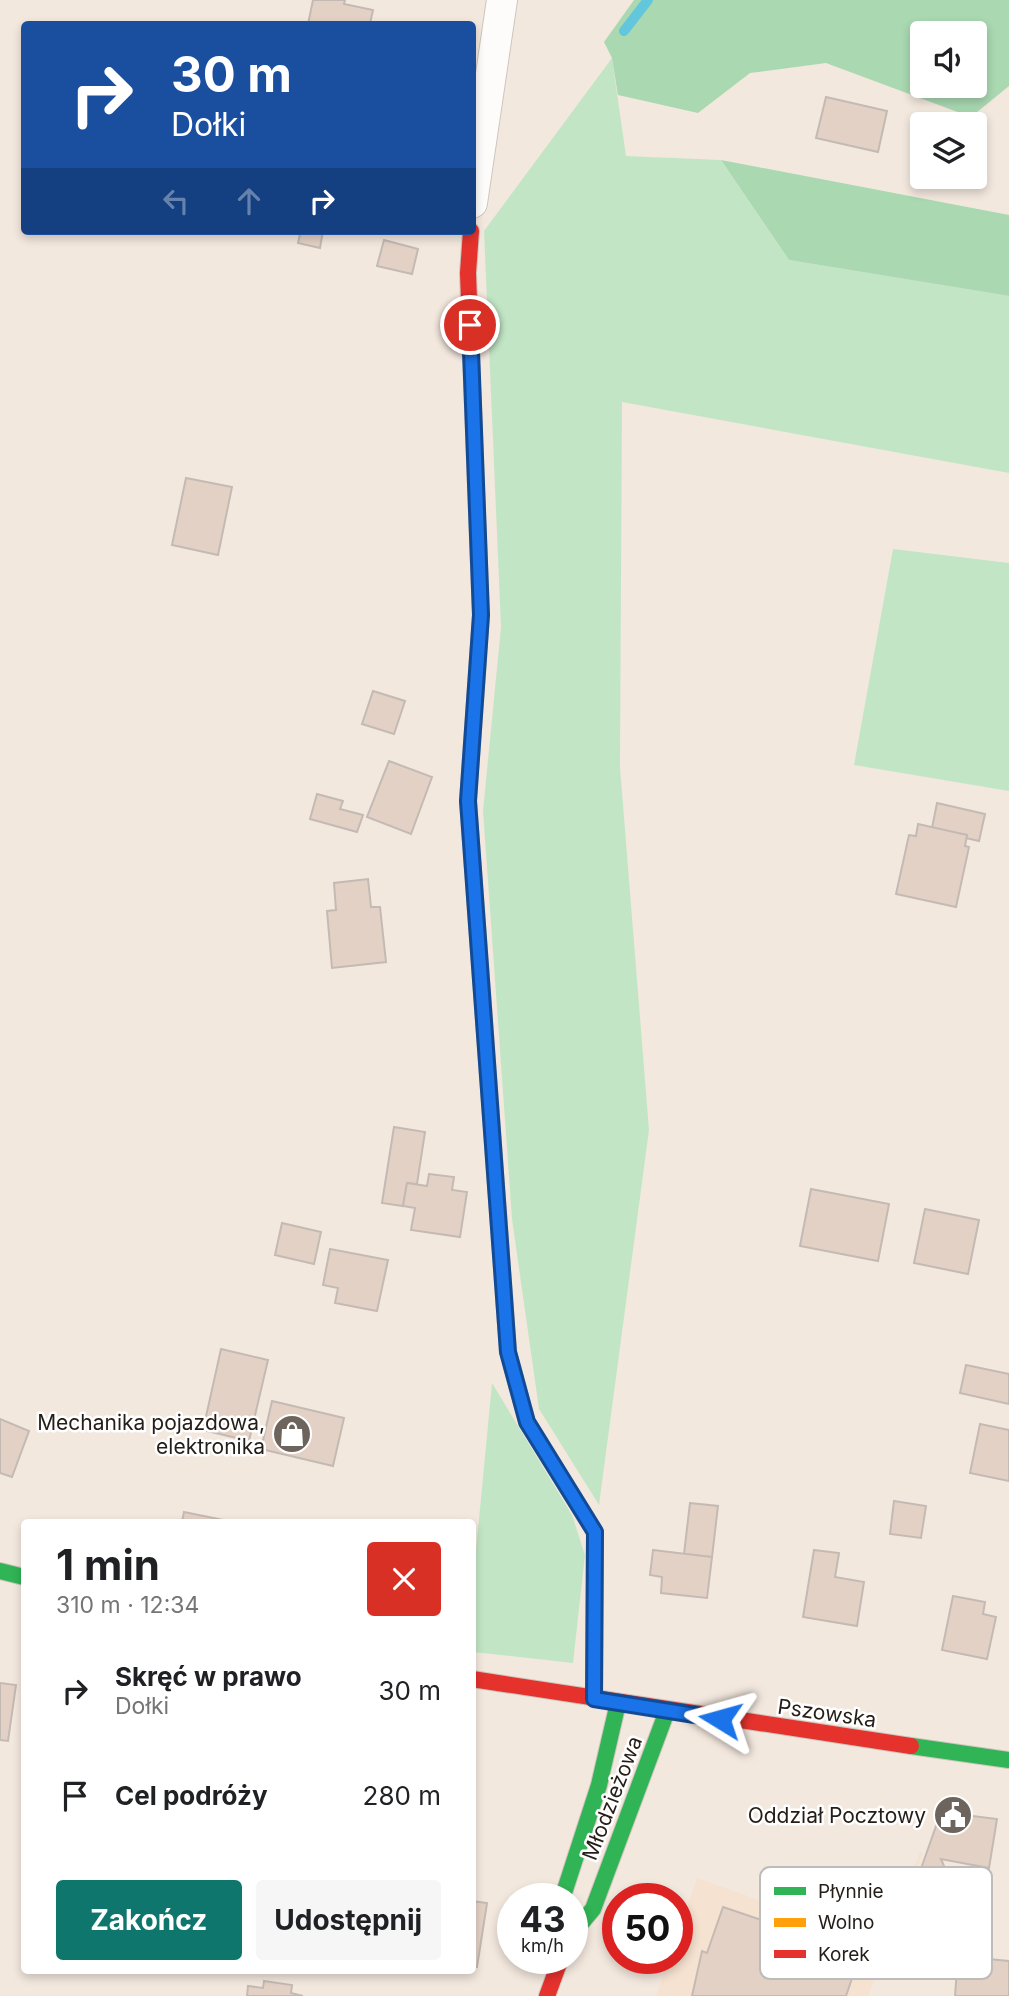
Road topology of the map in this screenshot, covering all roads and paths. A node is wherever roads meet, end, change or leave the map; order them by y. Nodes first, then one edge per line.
1 (502, 0) edge
2 (476, 176) edge
3 (471, 235) edge
4 (0, 1571) edge
5 (21, 1576) edge
6 (476, 1680) edge
7 (594, 1699) junction
8 (618, 1703) junction
9 (667, 1711) junction
10 (1009, 1760) edge
11 (567, 1883) edge
12 (588, 1915) edge
13 (555, 1974) edge
14 (547, 1996) edge

1 - 2 street
3 - 7 street
4 - 5 street
6 - 7 street, Pszowska
7 - 8 street, Pszowska
8 - 9 street, Pszowska
8 - 11 street, Młodzieżowa
9 - 10 street, Pszowska
9 - 12 street, Młodzieżowa
13 - 14 street

